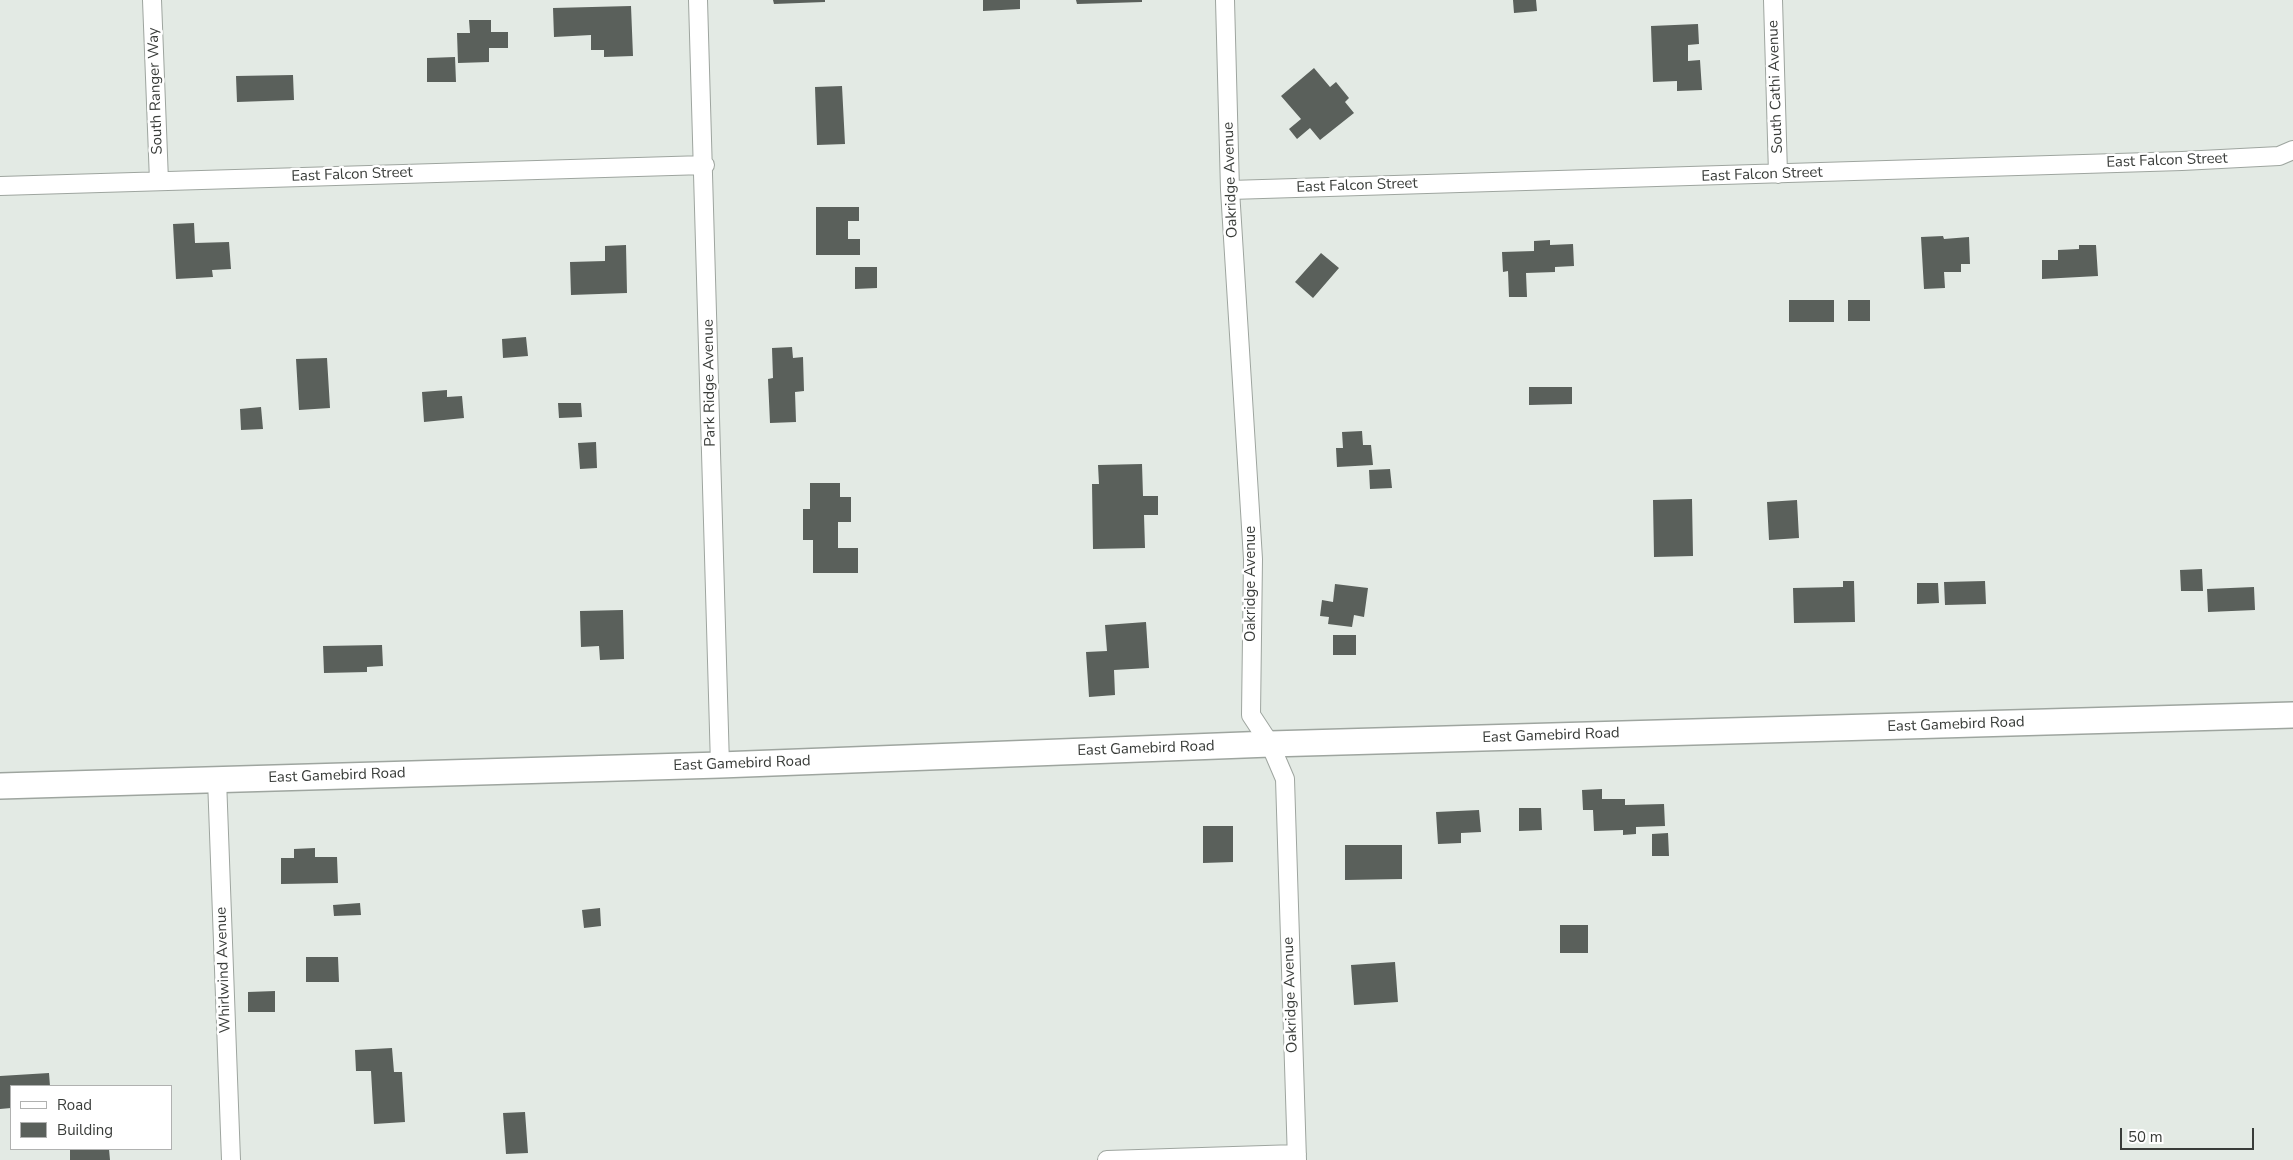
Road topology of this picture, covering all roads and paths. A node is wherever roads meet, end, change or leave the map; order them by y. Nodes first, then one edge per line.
1 (152, 0) edge
2 (698, 0) edge
3 (1225, 0) edge
4 (1773, 0) edge
5 (2293, 150) edge
6 (704, 165) junction
7 (1778, 174) junction
8 (159, 181) junction
9 (0, 186) edge
10 (1230, 190) junction
11 (2293, 715) edge
12 (1270, 744) junction
13 (720, 765) junction
14 (217, 779) junction
15 (0, 786) edge
16 (1297, 1157) edge
17 (231, 1160) edge
18 (1107, 1160) edge

1 - 8 street, South Ranger Way
2 - 6 street, Park Ridge Avenue
3 - 10 street, Oakridge Avenue
4 - 7 street, South Cathi Avenue
5 - 7 street, East Falcon Street
6 - 8 street, East Falcon Street
6 - 13 street, Park Ridge Avenue
7 - 10 street, East Falcon Street
8 - 9 street, East Falcon Street
10 - 12 street, Oakridge Avenue
11 - 12 main road, East Gamebird Road
12 - 13 main road, East Gamebird Road
12 - 16 street, Oakridge Avenue
13 - 14 main road, East Gamebird Road
14 - 15 main road, East Gamebird Road
14 - 17 street, Whirlwind Avenue
16 - 18 street

